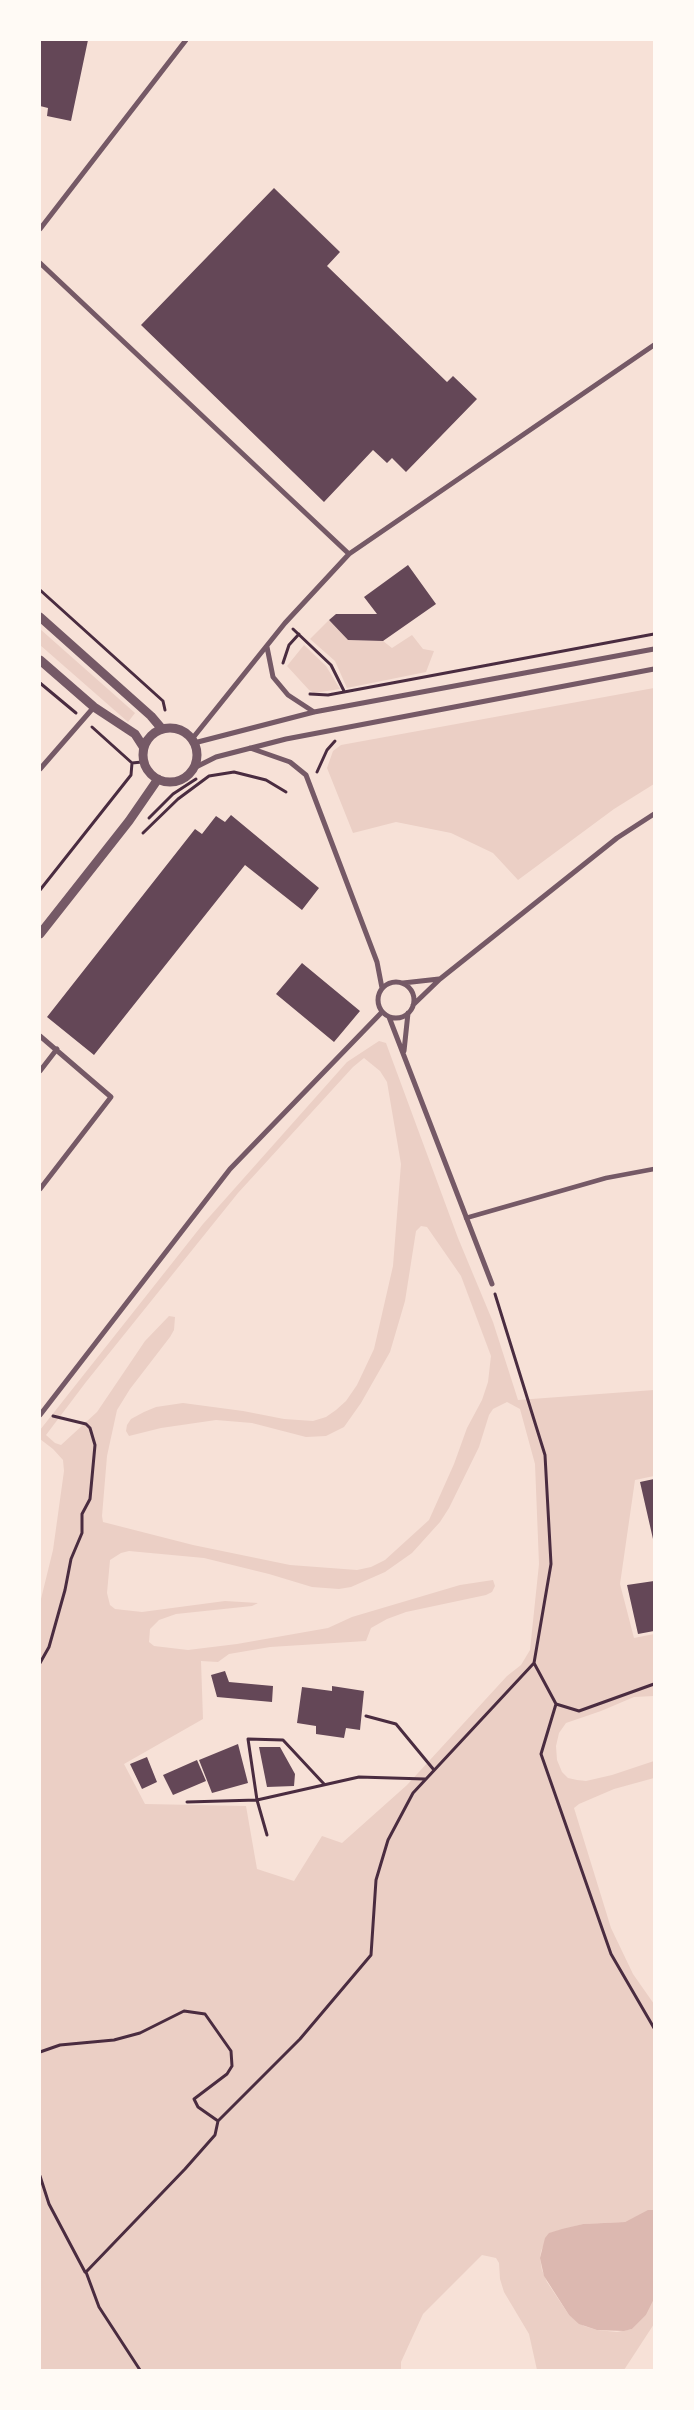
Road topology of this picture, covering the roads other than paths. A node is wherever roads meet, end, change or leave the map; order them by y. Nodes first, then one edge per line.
1 (186, 40) edge
2 (40, 229) edge
3 (40, 263) edge
4 (654, 345) edge
5 (349, 554) junction
6 (40, 617) edge
7 (267, 647) junction
8 (654, 649) edge
9 (40, 660) edge
10 (654, 669) edge
11 (94, 707) junction
12 (314, 712) junction
13 (165, 729) junction
14 (193, 741) junction
15 (144, 748) junction
16 (249, 748) junction
17 (194, 768) junction
18 (40, 769) edge
19 (158, 779) junction
20 (654, 814) edge
21 (40, 934) edge
22 (440, 979) junction
23 (401, 983) junction
24 (382, 988) junction
25 (413, 1005) junction
26 (382, 1012) junction
27 (408, 1013) junction
28 (389, 1017) junction
29 (40, 1036) edge
30 (56, 1049) junction
31 (404, 1052) junction
32 (40, 1071) edge
33 (654, 1169) edge
34 (40, 1189) edge
35 (466, 1218) junction
36 (492, 1284) road end
37 (41, 1413) edge

1 - 2 street
3 - 5 street
4 - 5 street
5 - 7 street
6 - 13 street
7 - 12 street
7 - 14 street
8 - 12 street
9 - 11 street
10 - 16 street
11 - 15 street
11 - 18 street
12 - 14 street
13 - 14 street
13 - 15 street
14 - 17 street
15 - 19 street
16 - 17 street
16 - 24 street
17 - 19 street
19 - 21 street
20 - 22 street
22 - 23 street
22 - 25 street
23 - 24 street
23 - 25 street
24 - 26 street
25 - 27 street
26 - 28 street
26 - 37 street
27 - 28 street
27 - 31 street
28 - 31 street
29 - 30 street
30 - 32 street
30 - 34 street
31 - 35 street
33 - 35 street
35 - 36 street

